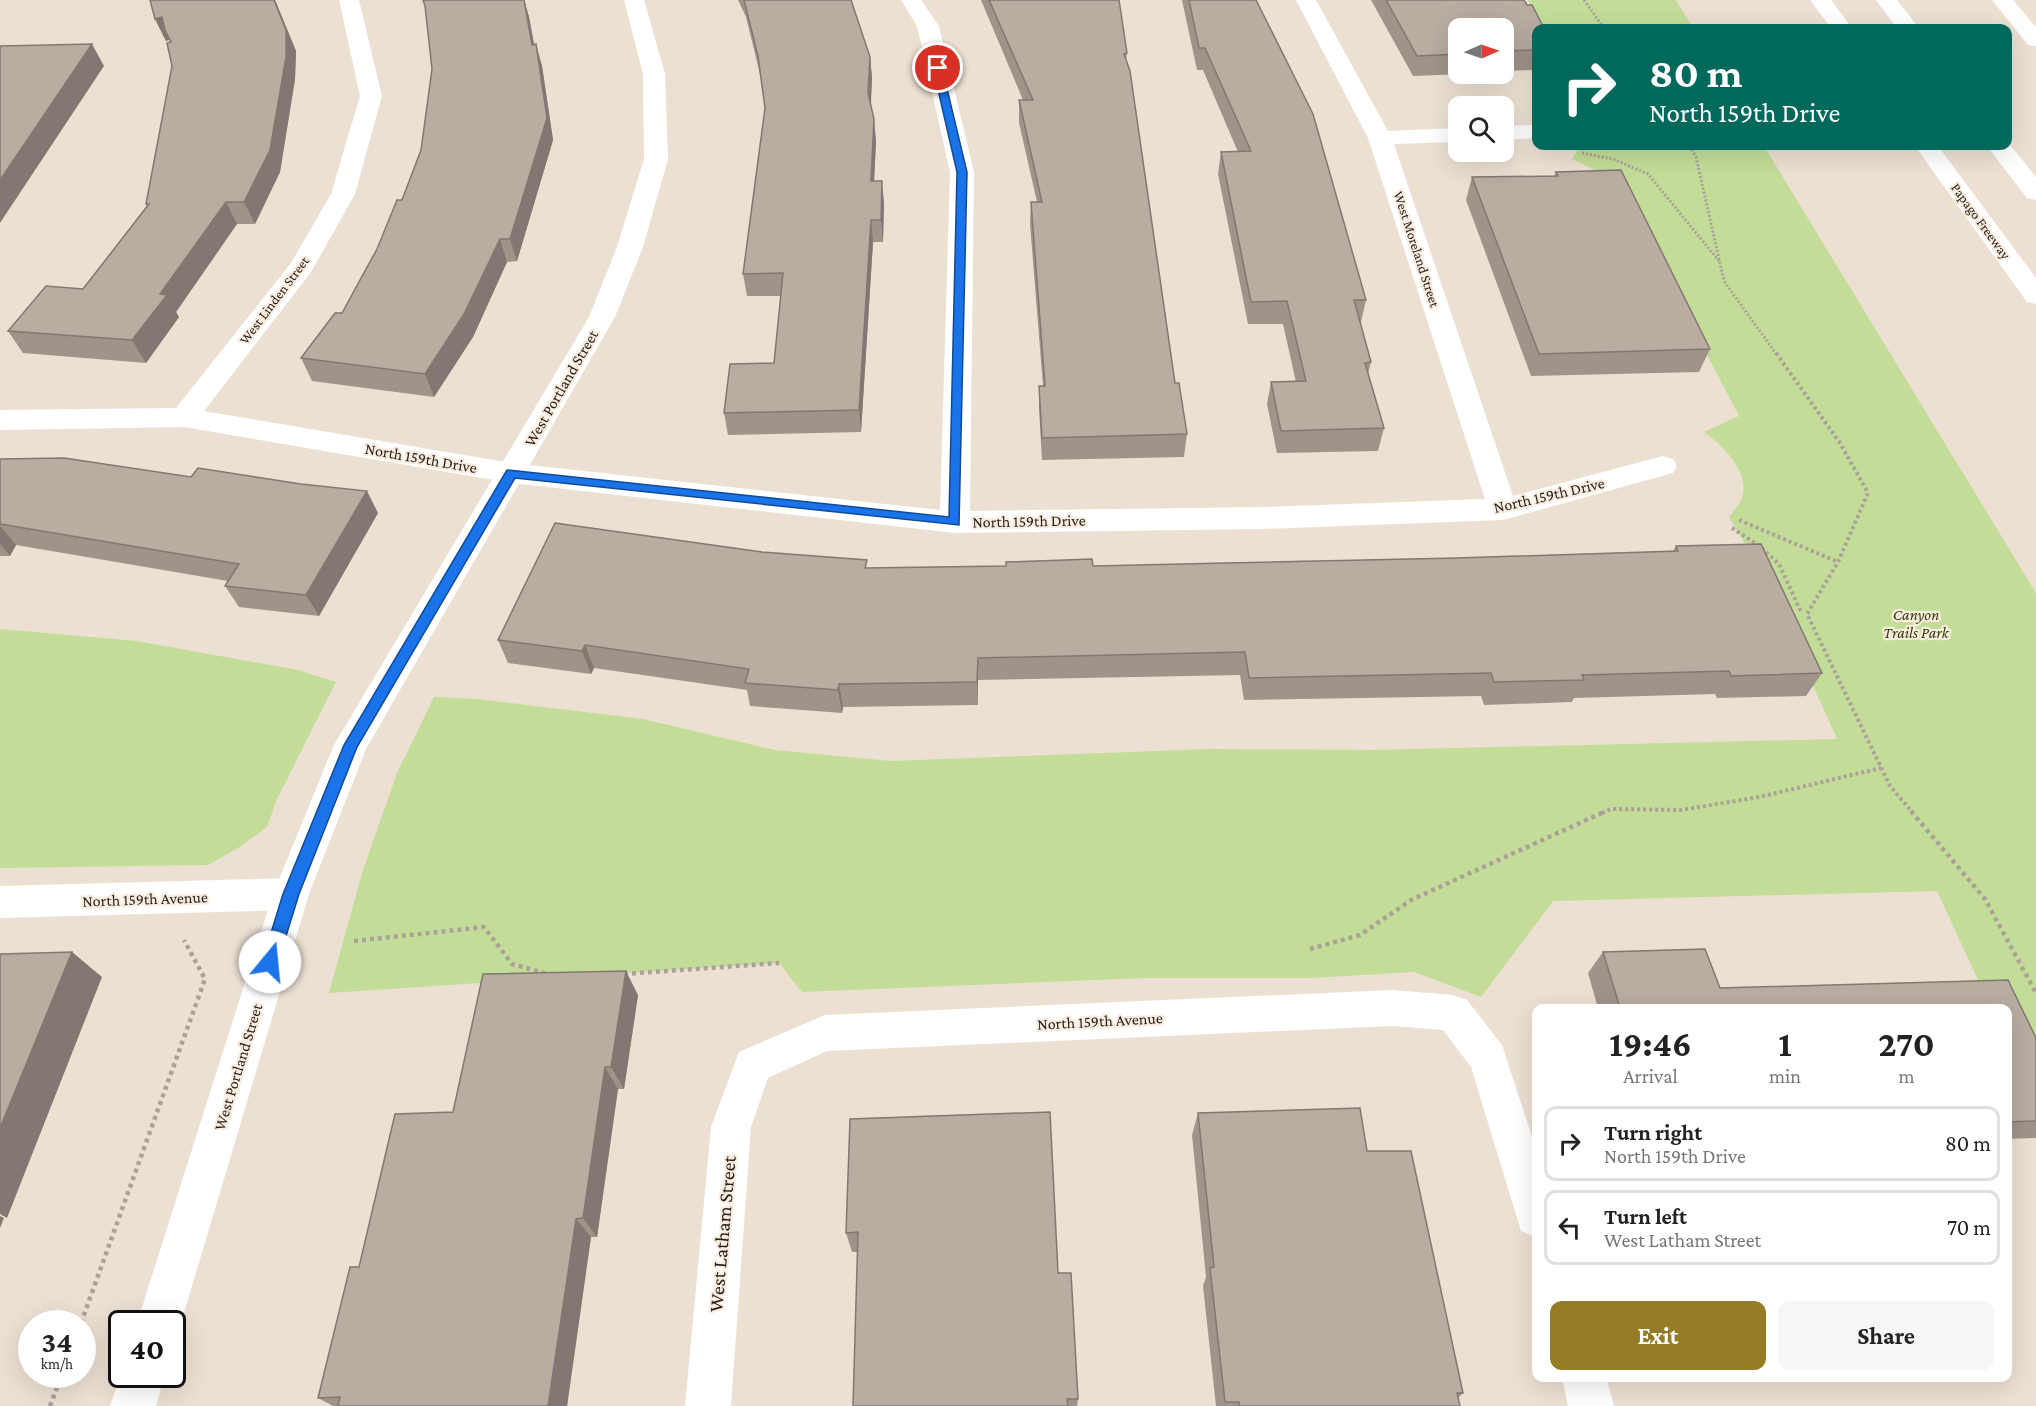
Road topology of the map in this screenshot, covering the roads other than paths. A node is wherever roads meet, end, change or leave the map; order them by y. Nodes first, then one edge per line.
1 (349, 0) edge
2 (634, 0) edge
3 (911, 0) edge
4 (1306, 0) edge
5 (1811, 0) edge
6 (1820, 0) edge
7 (1886, 0) edge
8 (2002, 0) edge
9 (1837, 24) edge
10 (1837, 24) edge
11 (1905, 24) edge
12 (2036, 40) edge
13 (1532, 132) dead end
14 (1514, 133) edge
15 (1448, 135) edge
16 (1380, 138) junction
17 (1929, 150) edge
18 (2002, 150) edge
19 (2036, 193) edge
20 (2036, 296) edge
21 (184, 417) junction
22 (0, 420) edge
23 (1663, 466) dead end
24 (512, 473) junction
25 (1503, 509) junction
26 (955, 522) junction
27 (291, 894) junction
28 (0, 902) edge
29 (753, 1065) joint
30 (1532, 1203) edge
31 (163, 1310) edge
32 (1585, 1382) edge
33 (139, 1388) edge
34 (133, 1406) edge
35 (708, 1406) edge
36 (1592, 1406) edge

1 - 21 main road, West Linden Street
2 - 24 main road, West Portland Street
3 - 26 main road
4 - 16 main road, West Moreland Street
5 - 9 main road
6 - 10 main road
7 - 11 main road
8 - 12 main road
13 - 14 main road
15 - 16 main road
16 - 25 main road, West Moreland Street
17 - 20 main road, Papago Freeway
18 - 19 main road
21 - 22 main road, North 159th Drive
21 - 24 main road, North 159th Drive
23 - 25 main road, North 159th Drive
24 - 26 main road, North 159th Drive
24 - 27 main road, West Portland Street
25 - 26 main road, North 159th Drive
27 - 28 main road, North 159th Avenue
27 - 31 main road, West Portland Street
29 - 30 main road, North 159th Avenue
29 - 35 main road, West Latham Street
32 - 36 main road
33 - 34 main road

